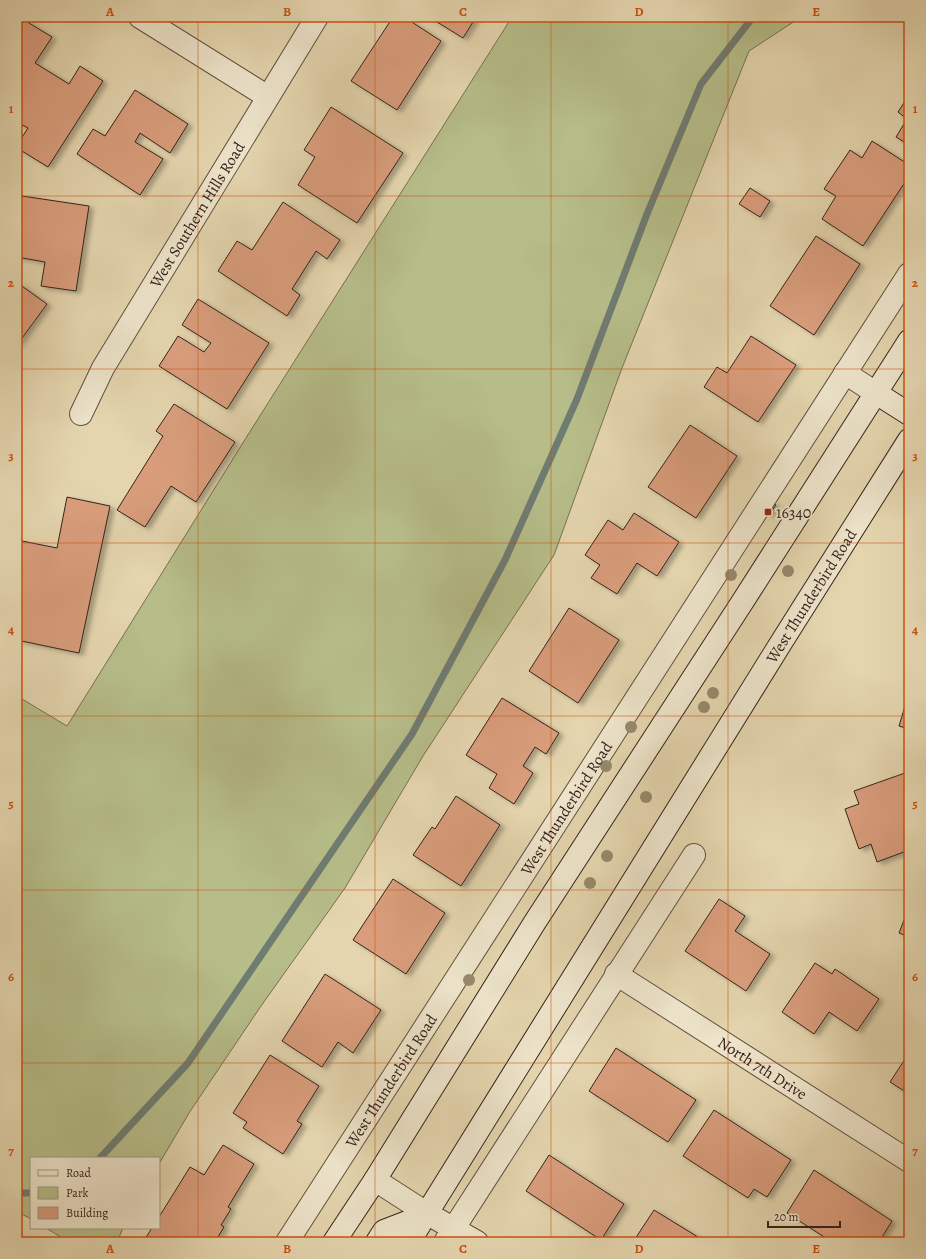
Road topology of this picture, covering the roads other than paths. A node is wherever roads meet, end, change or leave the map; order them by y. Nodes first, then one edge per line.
1 (140, 17) edge
2 (317, 17) edge
3 (268, 97) junction
4 (909, 274) edge
5 (909, 341) edge
6 (845, 373) junction
7 (876, 393) junction
8 (81, 414) dead end
9 (909, 414) edge
10 (909, 440) edge
11 (694, 855) dead end
12 (616, 974) junction
13 (909, 1161) edge
14 (375, 1180) junction
15 (428, 1214) junction
16 (450, 1235) edge
17 (287, 1242) edge
18 (334, 1242) edge
19 (377, 1242) edge
20 (409, 1242) edge
21 (477, 1242) edge

1 - 3 street
2 - 3 street, West Southern Hills Road
3 - 8 street, West Southern Hills Road
4 - 6 street, West Thunderbird Road
5 - 7 street
6 - 7 street
6 - 17 street, West Thunderbird Road
7 - 9 street
7 - 14 street
10 - 15 street, West Thunderbird Road
11 - 12 street
12 - 13 street, North 7th Drive
12 - 16 street
14 - 15 street
14 - 18 street
15 - 16 street
15 - 19 street
15 - 20 street, West Thunderbird Road
16 - 21 street

